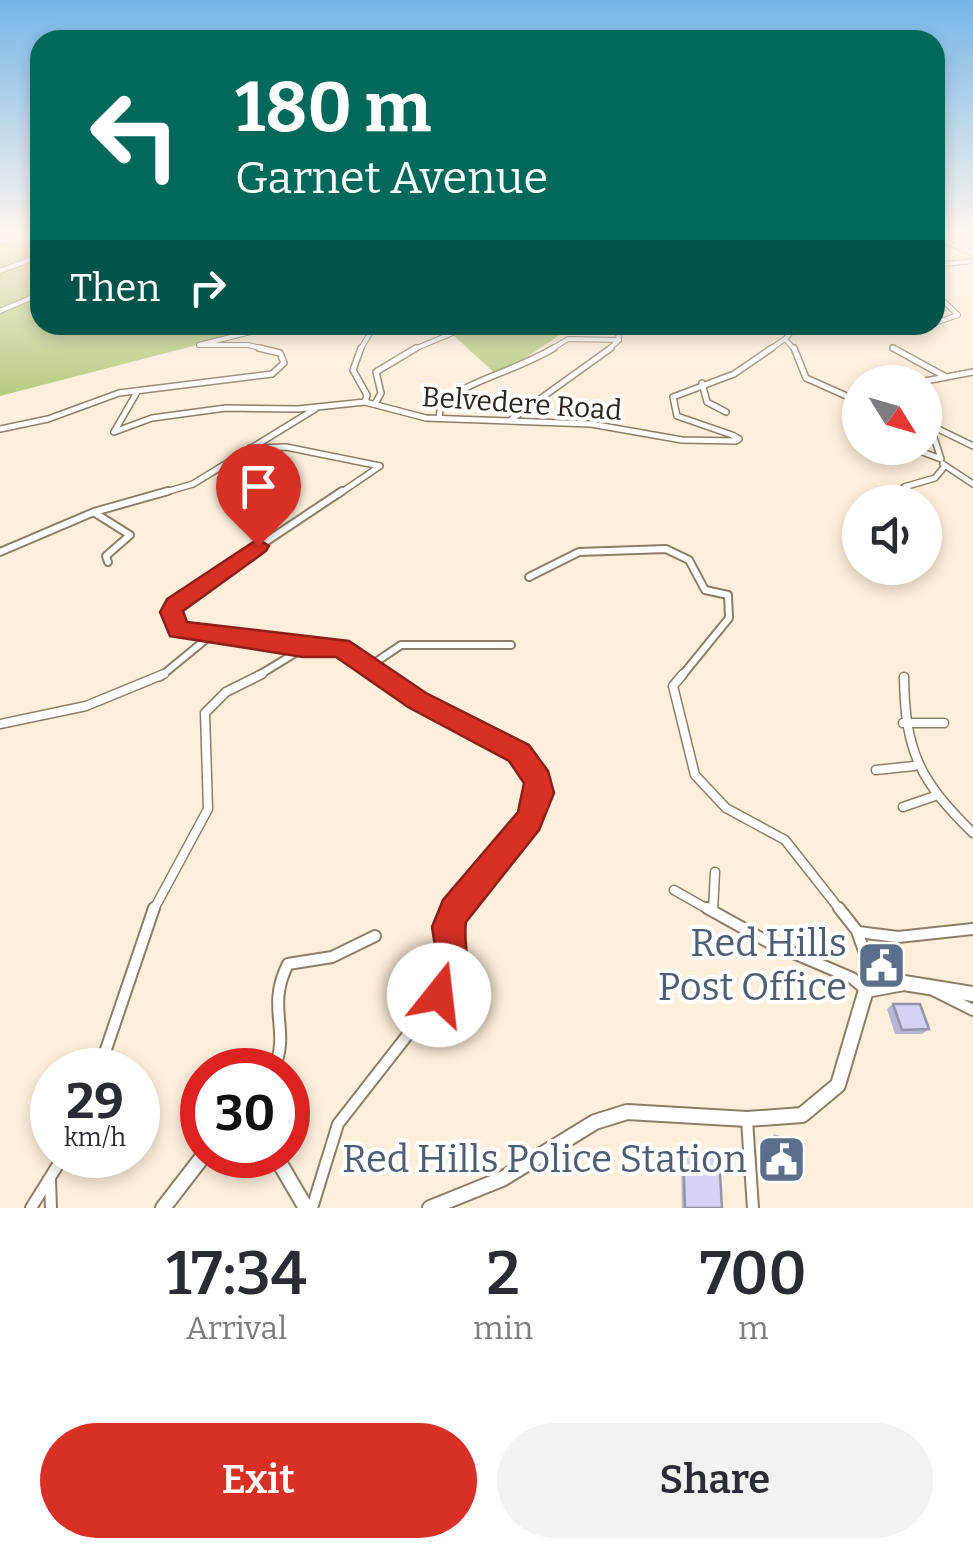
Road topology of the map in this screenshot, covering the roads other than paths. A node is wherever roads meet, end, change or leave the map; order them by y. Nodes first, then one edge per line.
1 (30, 298) edge
2 (945, 303) edge
3 (0, 311) edge
4 (945, 320) edge
5 (236, 335) edge
6 (365, 335) edge
7 (444, 335) edge
8 (619, 335) edge
9 (789, 335) edge
10 (619, 340) junction
11 (784, 340) junction
12 (894, 348) dead end
13 (973, 372) edge
14 (946, 377) junction
15 (942, 378) edge
16 (702, 384) junction
17 (136, 392) junction
18 (842, 394) edge
19 (365, 402) junction
20 (375, 404) junction
21 (318, 407) junction
22 (726, 412) dead end
23 (439, 418) junction
24 (511, 420) junction
25 (0, 429) edge
26 (942, 431) edge
27 (973, 446) edge
28 (250, 448) junction
29 (942, 463) edge
30 (945, 466) junction
31 (973, 484) edge
32 (911, 485) edge
33 (94, 512) junction
34 (0, 552) edge
35 (108, 562) dead end
36 (529, 577) dead end
37 (210, 636) junction
38 (511, 645) dead end
39 (303, 648) junction
40 (370, 666) junction
41 (904, 677) dead end
42 (944, 722) dead end
43 (903, 723) junction
44 (0, 724) edge
45 (914, 766) junction
46 (876, 770) dead end
47 (935, 796) junction
48 (903, 807) dead end
49 (973, 833) edge
50 (714, 872) dead end
51 (674, 890) dead end
52 (713, 911) junction
53 (973, 929) edge
54 (857, 931) junction
55 (376, 936) dead end
56 (930, 986) junction
57 (871, 987) junction
58 (973, 994) edge
59 (973, 1010) edge
60 (106, 1048) edge
61 (282, 1048) edge
62 (747, 1119) junction
63 (187, 1178) edge
64 (290, 1178) edge
65 (50, 1179) joint
66 (31, 1208) edge
67 (51, 1208) edge
68 (164, 1208) edge
69 (309, 1208) edge
70 (430, 1208) edge
71 (753, 1208) edge

1 - 3 street
2 - 4 street
5 - 17 street
6 - 19 street
7 - 20 street
8 - 10 street
9 - 11 street, Belvedere Road
10 - 23 street
10 - 24 street
11 - 16 street, Belvedere Road
11 - 18 street
12 - 14 street
13 - 14 street
14 - 15 street
16 - 22 street
16 - 24 street, Belvedere Road
17 - 21 street, Belvedere Road
17 - 25 street
19 - 20 street, Belvedere Road
19 - 21 street, Belvedere Road
20 - 23 street, Belvedere Road
21 - 28 street
23 - 24 street, Belvedere Road
26 - 27 street
28 - 33 street
28 - 37 street
29 - 30 street
30 - 31 street
30 - 32 street
33 - 34 street
33 - 35 street
36 - 54 street
37 - 39 street
37 - 44 street
38 - 40 street
39 - 40 street
39 - 60 street
40 - 69 street
41 - 43 street
42 - 43 street
43 - 45 street
45 - 46 street
45 - 47 street
47 - 48 street
47 - 49 street
50 - 52 street
51 - 52 street
52 - 57 street
53 - 54 street
54 - 57 street
55 - 61 street
56 - 57 main road
56 - 58 main road
56 - 59 street
57 - 62 main road
62 - 70 main road
62 - 71 street
63 - 68 main road
64 - 69 main road
65 - 66 street
65 - 67 street

